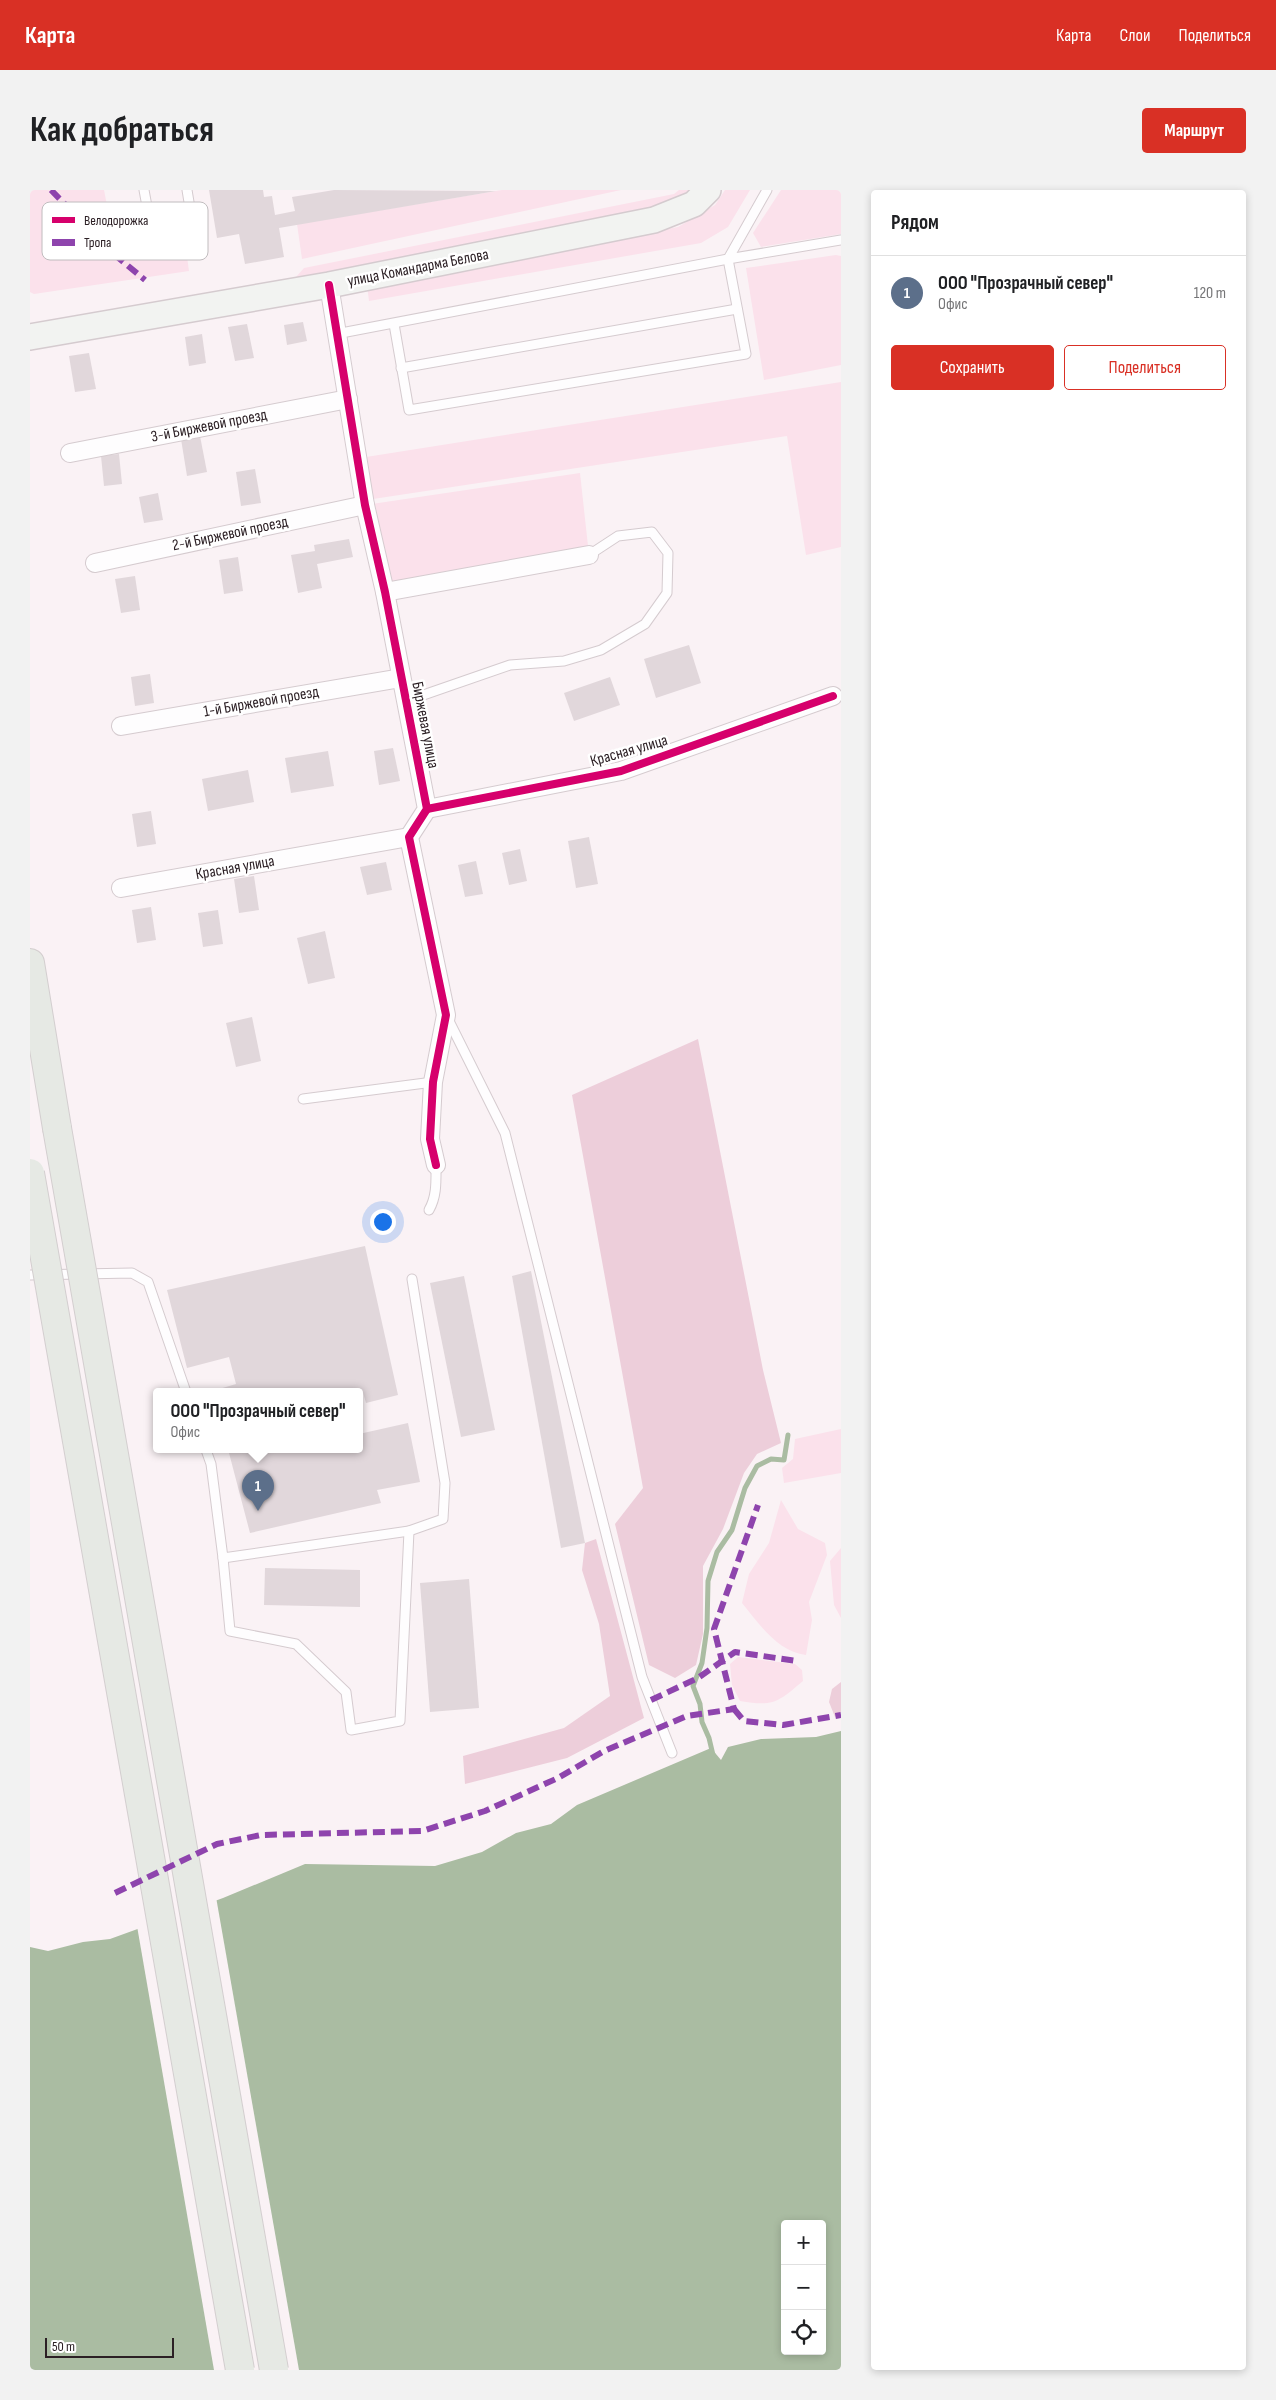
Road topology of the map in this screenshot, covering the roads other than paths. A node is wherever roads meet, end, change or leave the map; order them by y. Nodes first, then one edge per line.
1 (708, 190) edge
2 (767, 190) edge
3 (841, 240) edge
4 (728, 259) junction
5 (329, 285) junction
6 (737, 309) junction
7 (394, 324) junction
8 (336, 334) junction
9 (30, 337) edge
10 (401, 368) junction
11 (348, 399) junction
12 (70, 453) dead end
13 (365, 504) junction
14 (589, 555) joint
15 (95, 563) dead end
16 (385, 592) junction
17 (401, 678) junction
18 (833, 696) dead end
19 (406, 701) junction
20 (121, 726) dead end
21 (427, 808) junction
22 (409, 837) junction
23 (121, 888) dead end
24 (30, 963) edge
25 (446, 1015) junction
26 (433, 1082) junction
27 (304, 1099) dead end
28 (436, 1165) joint
29 (30, 1173) edge
30 (429, 1210) dead end
31 (30, 1275) edge
32 (412, 1279) dead end
33 (185, 1388) edge
34 (207, 1453) edge
35 (409, 1531) junction
36 (223, 1558) junction
37 (672, 1753) dead end
38 (240, 2370) edge
39 (274, 2370) edge

1 - 5 main road, улица Командарма Белова
2 - 4 lane
3 - 4 lane
4 - 6 lane
4 - 7 lane
5 - 8 street, Биржевая улица
5 - 9 main road, улица Командарма Белова
6 - 10 lane
6 - 10 lane
7 - 8 lane
7 - 10 lane
8 - 11 street, Биржевая улица
11 - 12 street, 3-й Биржевой проезд
11 - 13 street, Биржевая улица
13 - 15 street, 2-й Биржевой проезд
13 - 16 street, Биржевая улица
14 - 16 street
14 - 19 lane
16 - 17 street, Биржевая улица
17 - 19 street, Биржевая улица
17 - 20 street, 1-й Биржевой проезд
18 - 21 street, Красная улица
19 - 21 street, Биржевая улица
21 - 22 street
22 - 23 street, Красная улица
22 - 25 street
24 - 39 main road, bridge
25 - 26 street
25 - 37 lane
26 - 27 lane
26 - 28 street
28 - 30 lane
29 - 38 main road, bridge
31 - 33 lane
32 - 35 lane
34 - 36 lane
35 - 36 lane
35 - 36 lane

